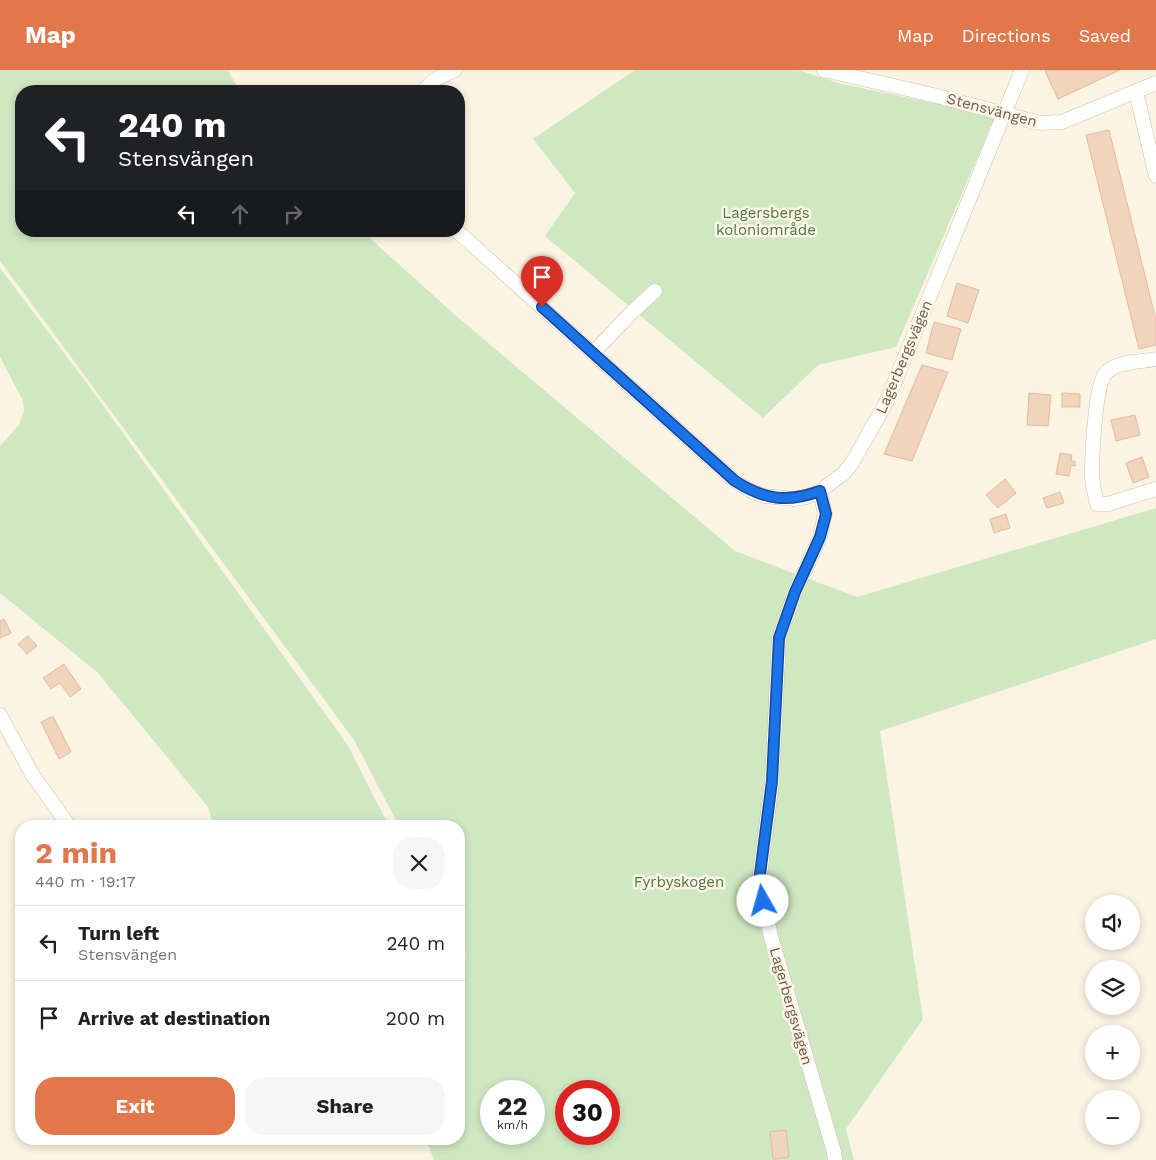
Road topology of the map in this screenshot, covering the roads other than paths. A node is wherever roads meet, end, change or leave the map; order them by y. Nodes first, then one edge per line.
1 (455, 70) edge
2 (825, 70) edge
3 (1022, 70) edge
4 (1156, 84) edge
5 (430, 85) edge
6 (1136, 92) junction
7 (1004, 114) junction
8 (1156, 176) edge
9 (464, 237) edge
10 (656, 291) dead end
11 (593, 353) junction
12 (1156, 359) edge
13 (1156, 489) edge
14 (820, 491) junction
15 (0, 715) edge
16 (65, 820) edge
17 (835, 1160) edge

1 - 5 street
2 - 7 street, Stensvängen
3 - 7 street, Lagerbergsvägen
4 - 6 street, Stensvängen
6 - 7 street, Stensvängen
6 - 8 street
7 - 14 street, Lagerbergsvägen
9 - 11 street
10 - 11 street
11 - 14 street
12 - 13 street
14 - 17 street, Lagerbergsvägen
15 - 16 street

